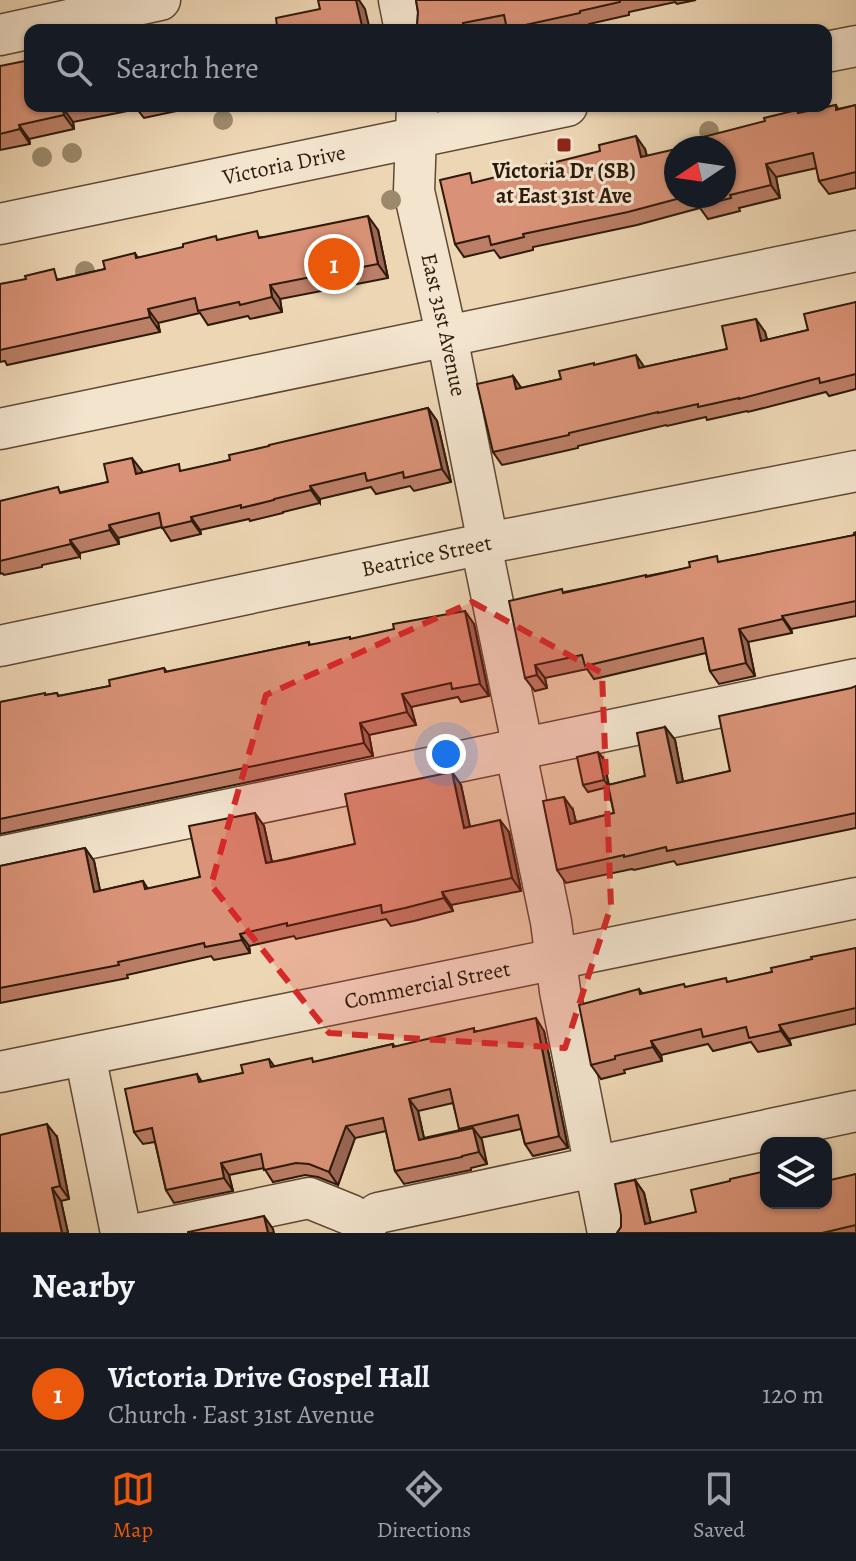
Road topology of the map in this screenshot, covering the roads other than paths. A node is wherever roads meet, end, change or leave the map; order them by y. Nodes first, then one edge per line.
1 (160, 0) edge
2 (399, 0) edge
3 (50, 24) edge
4 (404, 24) edge
5 (24, 30) edge
6 (0, 35) edge
7 (856, 46) edge
8 (832, 51) edge
9 (510, 112) edge
10 (416, 122) edge
11 (0, 224) edge
12 (856, 251) edge
13 (447, 337) junction
14 (0, 429) edge
15 (856, 471) edge
16 (484, 544) junction
17 (0, 646) edge
18 (856, 679) edge
19 (520, 749) junction
20 (0, 857) edge
21 (856, 898) edge
22 (555, 959) junction
23 (85, 1055) junction
24 (0, 1072) edge
25 (856, 1111) edge
26 (594, 1167) junction
27 (363, 1229) edge
28 (121, 1233) edge
29 (142, 1233) edge
30 (608, 1233) edge

1 - 3 street
2 - 4 street
5 - 6 street
7 - 8 street
9 - 10 street, Victoria Drive
10 - 11 street, Victoria Drive
10 - 13 street, East 31st Avenue
12 - 13 street
13 - 14 street
13 - 16 street, East 31st Avenue
15 - 16 street, Beatrice Street
16 - 17 street, Beatrice Street
16 - 19 street, East 31st Avenue
18 - 19 street
19 - 20 street
19 - 22 street, East 31st Avenue
21 - 22 street, Commercial Street
22 - 23 street, Commercial Street
22 - 26 street, East 31st Avenue
23 - 24 street, Commercial Street
23 - 28 street
25 - 26 street
26 - 27 street
26 - 30 street, East 31st Avenue
27 - 29 street

